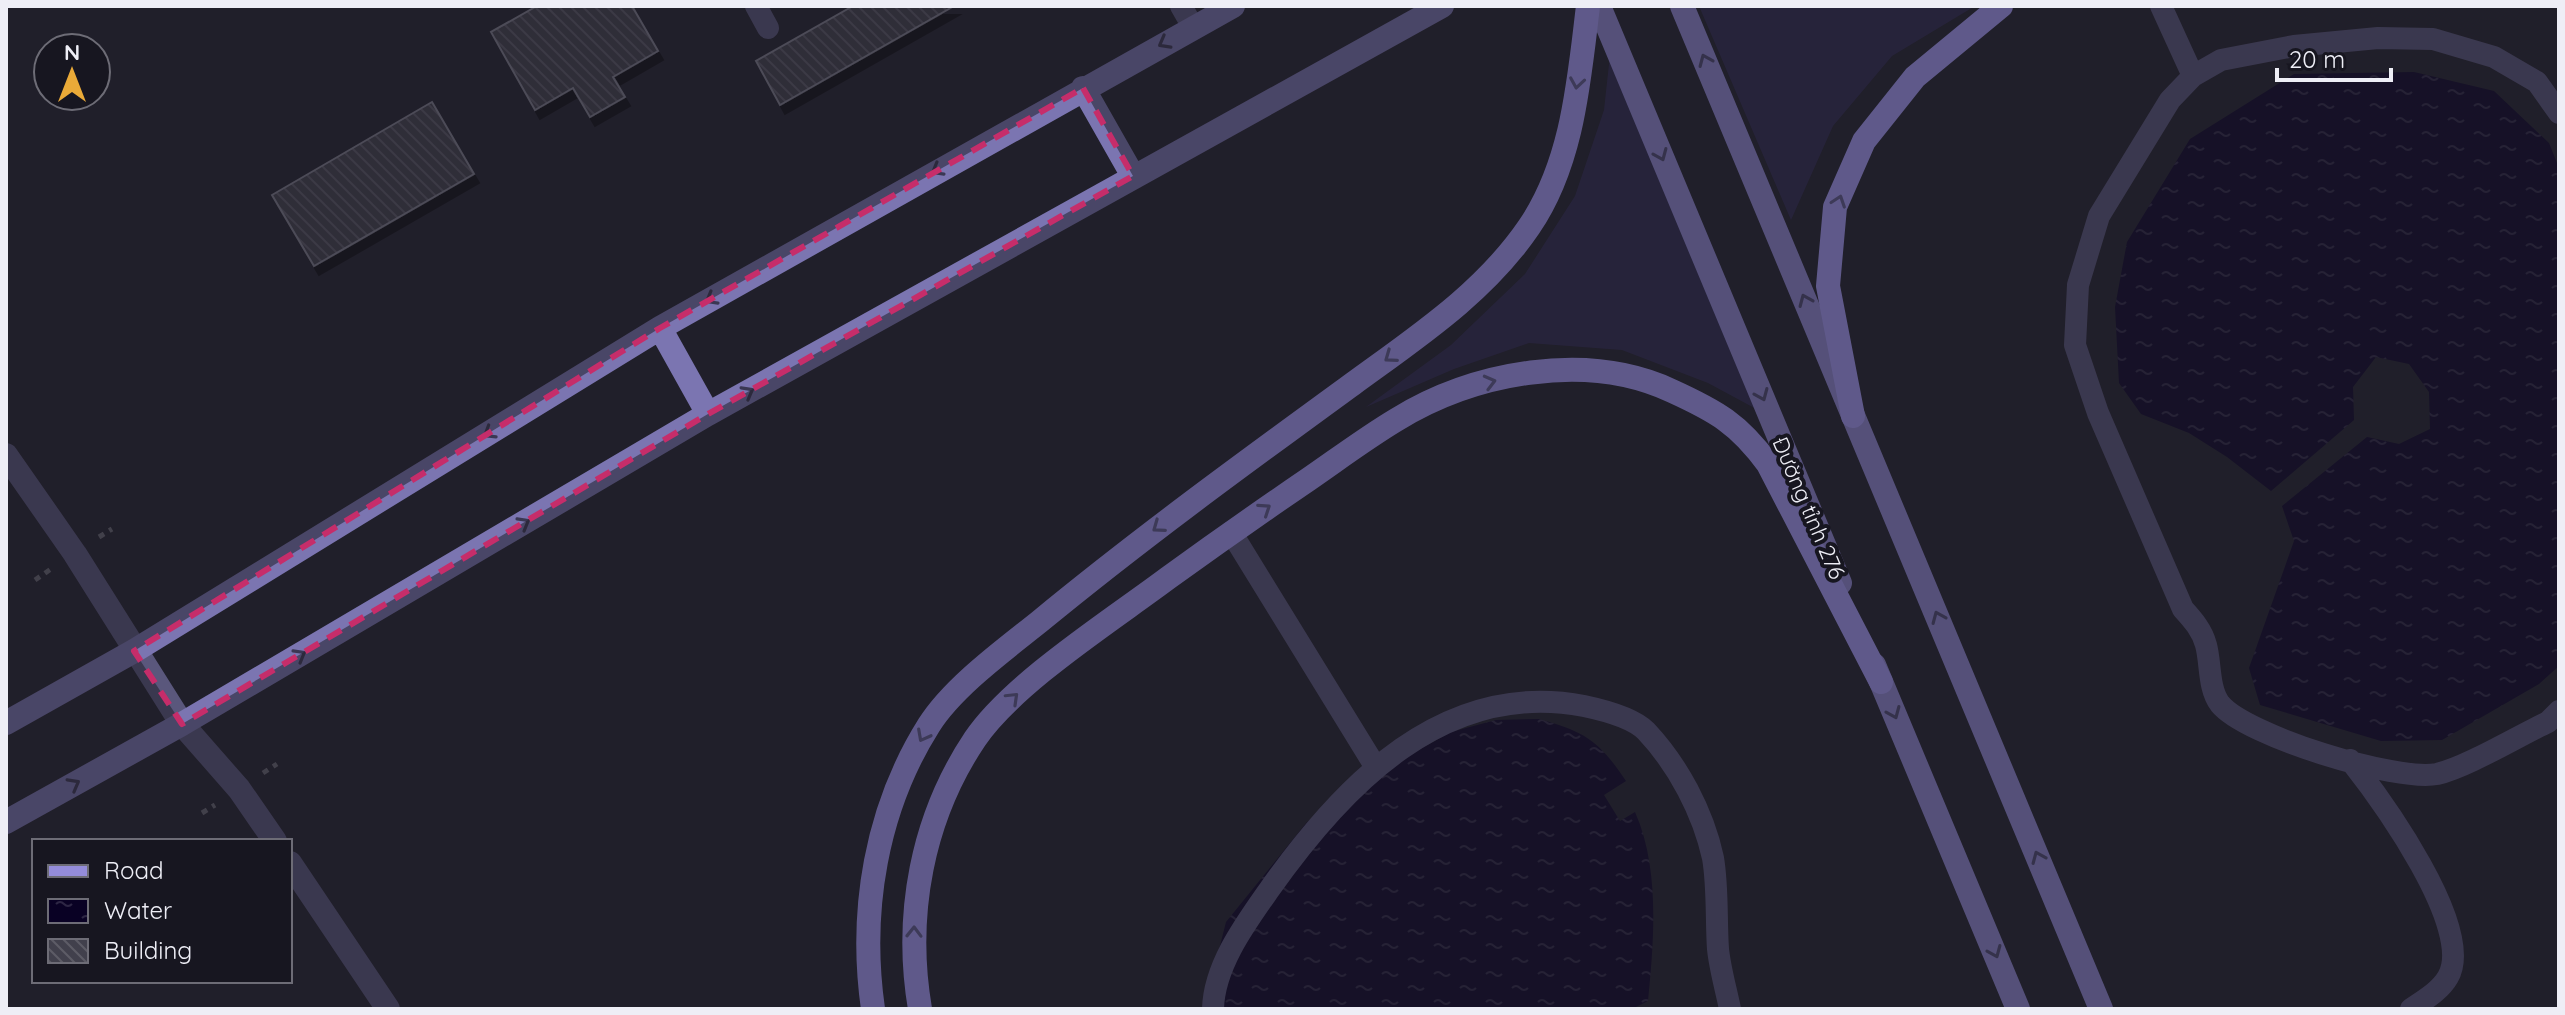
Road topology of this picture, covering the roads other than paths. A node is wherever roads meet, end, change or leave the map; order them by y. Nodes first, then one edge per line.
1 (756, 6) edge
2 (1233, 6) edge
3 (1442, 6) edge
4 (1588, 6) edge
5 (1599, 6) edge
6 (1682, 6) edge
7 (2001, 6) edge
8 (2161, 6) edge
9 (1187, 17) edge
10 (768, 28) dead end
11 (2193, 76) junction
12 (1083, 88) junction
13 (2559, 113) edge
14 (1133, 176) junction
15 (660, 328) junction
16 (708, 414) junction
17 (1853, 416) junction
18 (6, 455) edge
19 (1231, 532) junction
20 (134, 651) junction
21 (1881, 682) junction
22 (2559, 711) edge
23 (6, 723) edge
24 (182, 724) junction
25 (2350, 760) junction
26 (1375, 766) junction
27 (6, 822) edge
28 (274, 839) edge
29 (292, 866) edge
30 (2100, 1008) edge
31 (388, 1009) edge
32 (873, 1009) edge
33 (920, 1009) edge
34 (1213, 1009) edge
35 (1730, 1009) edge
36 (2018, 1009) edge
37 (2411, 1009) edge

1 - 10 lane
2 - 9 street
3 - 14 street
4 -> 32 highway
5 -> 21 main road, Đường tỉnh 276
17 -> 6 main road
17 -> 7 highway
8 - 11 lane
9 -> 12 street
11 - 13 lane
11 - 25 lane
12 - 14 street
12 -> 15 street
16 -> 14 street
15 - 16 street
15 -> 20 street
24 -> 16 street
30 -> 17 main road
18 - 20 street
19 -> 21 highway
19 - 26 lane
33 -> 19 highway
20 - 23 street
20 - 24 street
21 -> 36 main road, Đường tỉnh 276
22 - 25 lane
27 -> 24 street
24 - 28 street
25 - 37 lane
26 - 34 lane
26 - 35 lane
29 - 31 street

